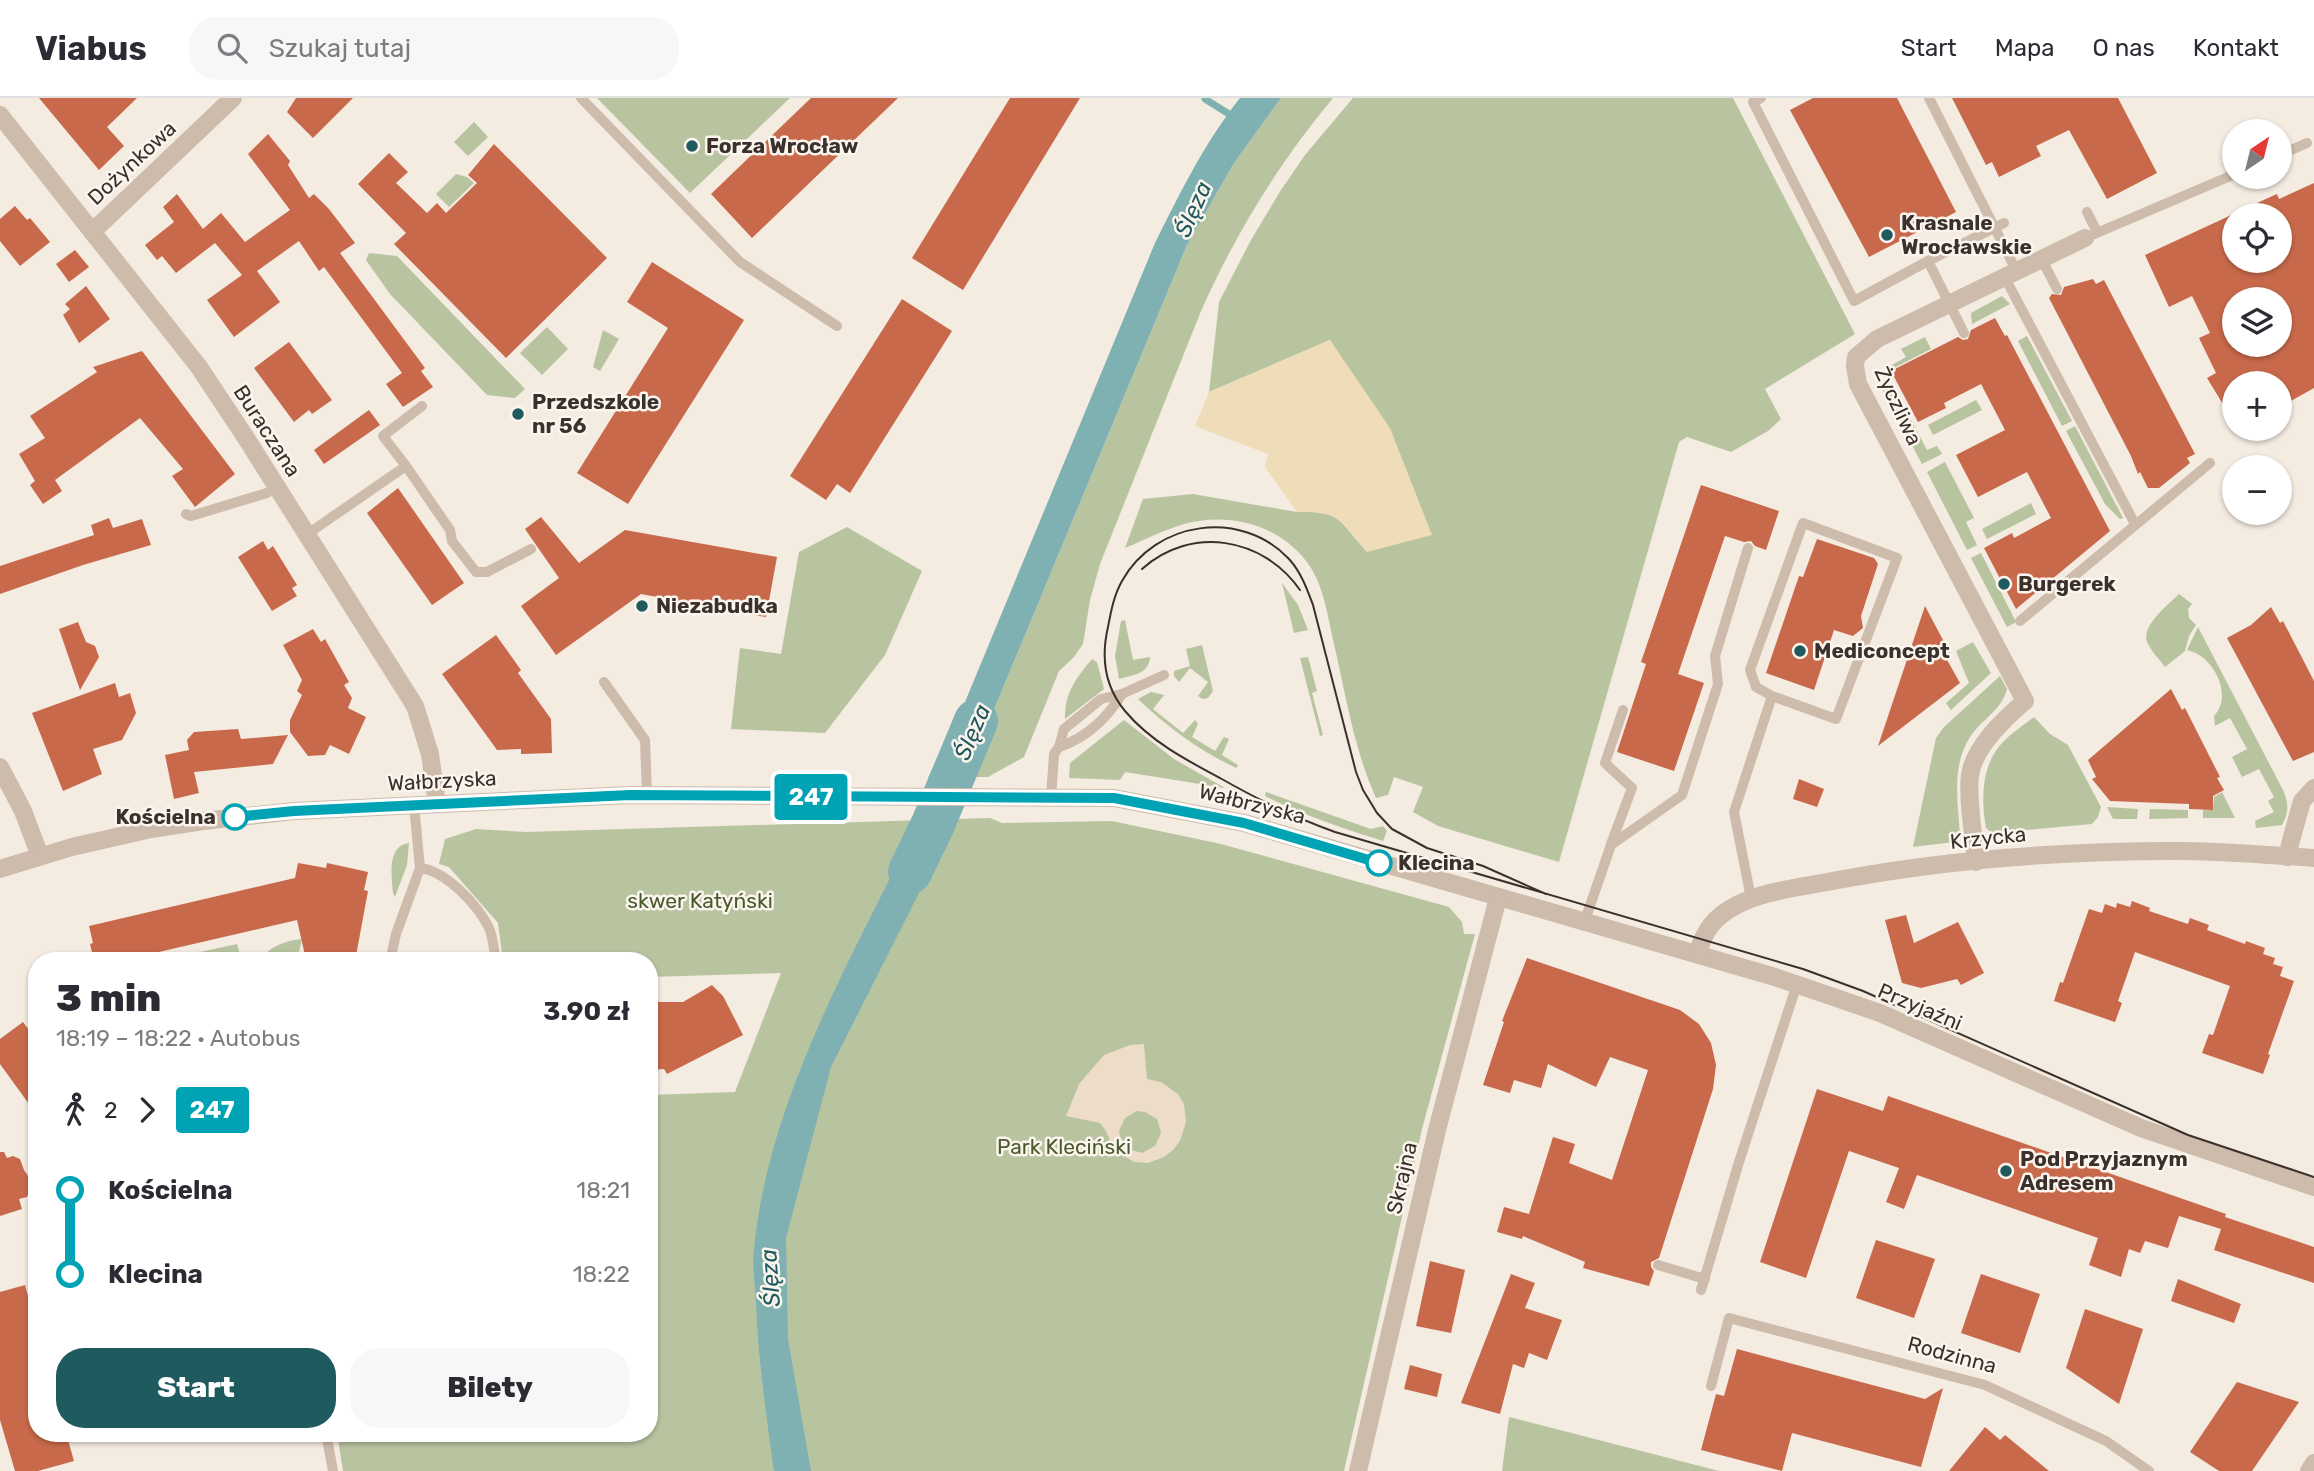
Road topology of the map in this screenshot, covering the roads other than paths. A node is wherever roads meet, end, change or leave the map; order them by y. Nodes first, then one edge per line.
1 (233, 98) edge
2 (581, 98) edge
3 (1761, 98) edge
4 (1929, 98) edge
5 (0, 115) edge
6 (2306, 144) dead end
7 (2292, 150) edge
8 (2222, 180) edge
9 (2087, 212) dead end
10 (2000, 225) junction
11 (92, 232) junction
12 (2091, 235) junction
13 (2041, 258) junction
14 (1928, 261) junction
15 (2010, 273) junction
16 (2057, 289) dead end
17 (1950, 304) junction
18 (838, 326) dead end
19 (1964, 333) dead end
20 (422, 406) dead end
21 (2210, 463) dead end
22 (406, 466) junction
23 (276, 487) junction
24 (186, 514) dead end
25 (2135, 524) junction
26 (306, 535) junction
27 (1748, 548) dead end
28 (531, 550) dead end
29 (2020, 621) dead end
30 (1164, 675) dead end
31 (604, 682) dead end
32 (1122, 694) junction
33 (1772, 696) junction
34 (1623, 710) dead end
35 (1059, 747) junction
36 (0, 767) edge
37 (2314, 788) edge
38 (647, 795) junction
39 (1051, 798) junction
40 (437, 804) junction
41 (414, 805) junction
42 (1611, 845) junction
43 (40, 856) junction
44 (2288, 857) junction
45 (2314, 858) edge
46 (1976, 862) junction
47 (420, 868) junction
48 (0, 869) edge
49 (1498, 898) junction
50 (1751, 898) junction
51 (1584, 923) junction
52 (392, 952) edge
53 (494, 952) edge
54 (1697, 954) junction
55 (1797, 984) junction
56 (2314, 1187) edge
57 (1658, 1265) dead end
58 (1705, 1279) junction
59 (1700, 1290) dead end
60 (1712, 1386) dead end
61 (328, 1442) edge
62 (2314, 1463) edge
63 (333, 1471) edge
64 (1358, 1471) edge
65 (2149, 1471) edge
66 (2309, 1471) edge

1 - 11 street, Dożynkowa
2 - 18 lane
3 - 14 lane
4 - 10 lane
5 - 11 street, Buraczana
6 - 7 lane
8 - 12 lane
9 - 12 lane
10 - 14 lane
10 - 15 lane
11 - 23 street, Buraczana
12 - 13 street, Życzliwa
13 - 15 street, Życzliwa
13 - 16 lane
14 - 17 lane
15 - 17 street, Życzliwa
15 - 25 lane
17 - 19 lane
17 - 46 street, Życzliwa
20 - 22 lane
21 - 25 lane
22 - 26 lane
22 - 28 lane
23 - 24 lane
23 - 26 street, Buraczana
25 - 29 lane
26 - 40 street, Buraczana
27 - 42 lane
30 - 32 lane
31 - 38 lane
32 - 35 lane
32 - 35 lane
33 - 33 lane
33 - 50 lane
34 - 42 lane
35 - 39 lane
36 - 43 street
37 - 44 street
38 - 39 street, Wałbrzyska
38 - 40 street, Wałbrzyska
39 - 49 street, Wałbrzyska
40 - 41 street, Wałbrzyska
41 - 43 street, Wałbrzyska
41 - 47 lane
42 - 51 lane
43 - 48 street, Wałbrzyska
44 - 45 street, Krzycka
44 - 46 street, Krzycka
46 - 50 street, Krzycka
47 - 52 lane
47 - 53 lane
49 - 51 street, Przyjaźni
49 - 64 street, Skrajna
50 - 54 street, Krzycka
51 - 54 street, Przyjaźni
54 - 55 street, Przyjaźni
55 - 56 street, Przyjaźni
55 - 58 lane
57 - 58 lane
58 - 59 lane
60 - 65 lane, Rodzinna
61 - 63 lane
62 - 66 street

